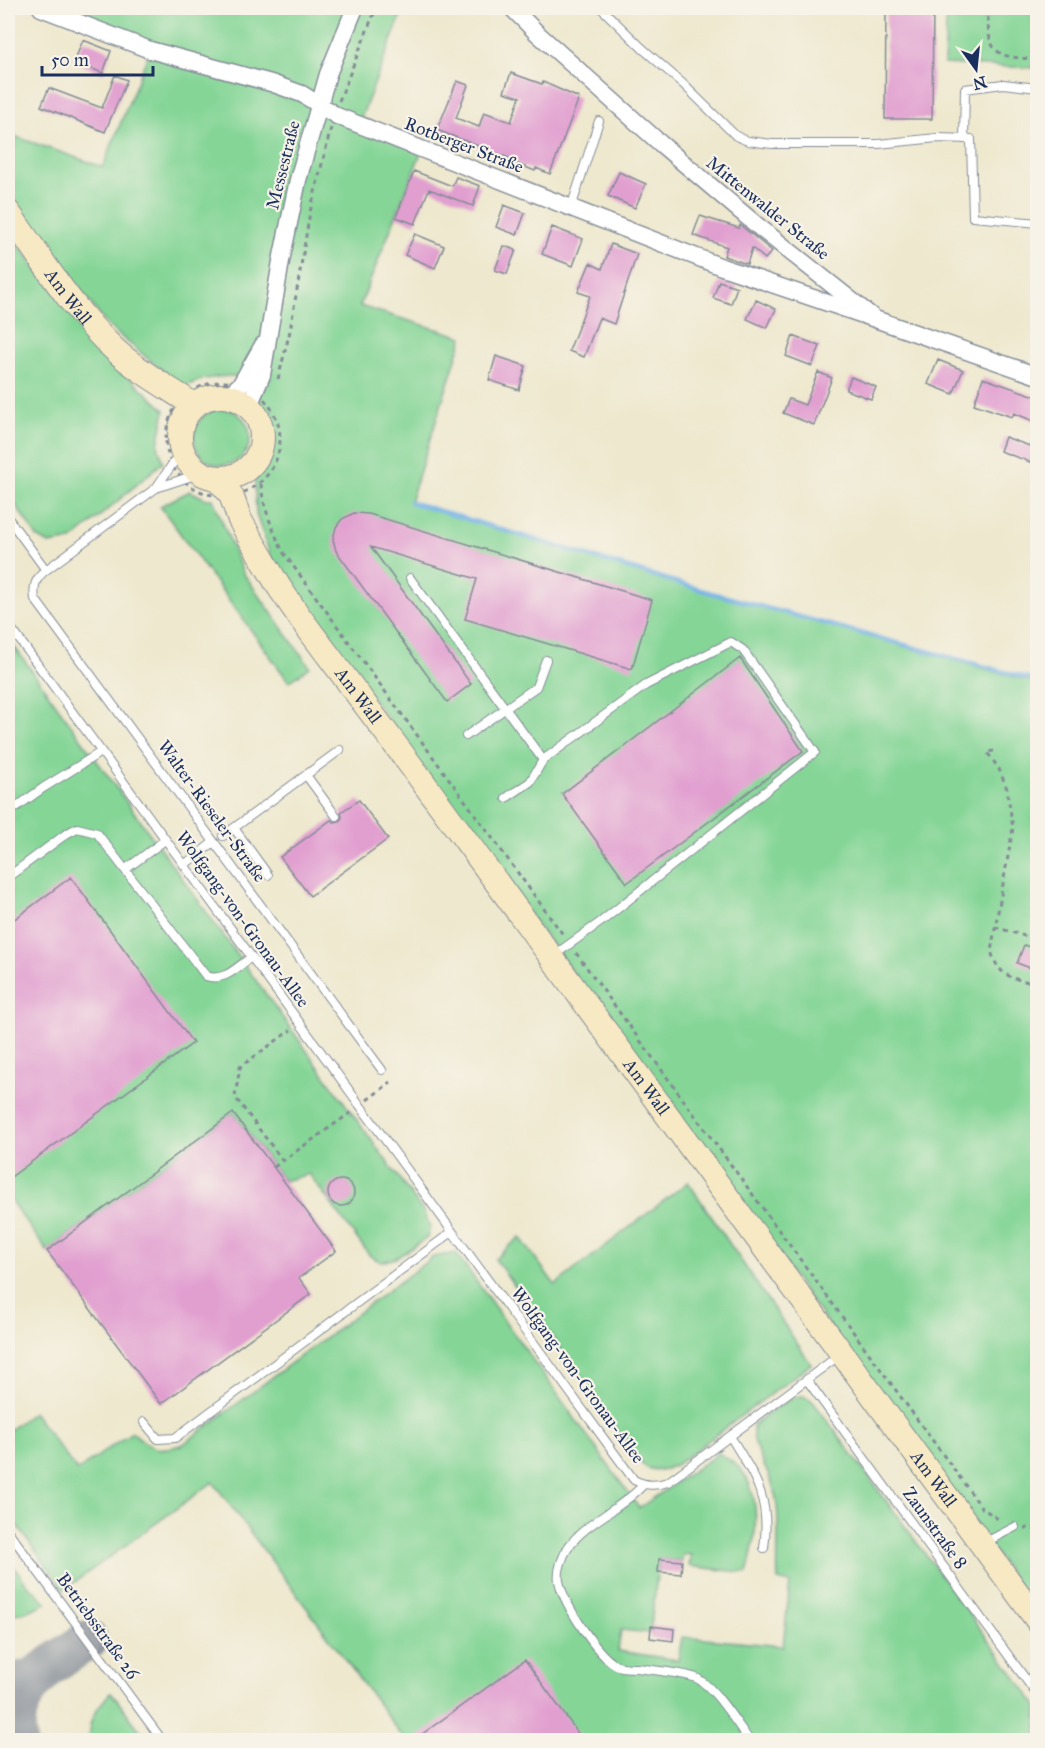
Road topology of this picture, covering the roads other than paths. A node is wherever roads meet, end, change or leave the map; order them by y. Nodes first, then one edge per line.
1 (41, 8) edge
2 (355, 8) edge
3 (512, 8) edge
4 (601, 8) edge
5 (1038, 88) edge
6 (318, 105) junction
7 (599, 121) dead end
8 (964, 138) junction
9 (571, 208) junction
10 (8, 212) edge
11 (1038, 223) edge
12 (874, 319) junction
13 (1038, 376) edge
14 (243, 395) junction
15 (184, 408) junction
16 (177, 457) junction
17 (226, 482) junction
18 (156, 488) junction
19 (8, 518) edge
20 (46, 570) junction
21 (410, 578) dead end
22 (8, 624) edge
23 (546, 660) dead end
24 (505, 709) junction
25 (466, 736) dead end
26 (340, 750) dead end
27 (101, 752) junction
28 (543, 760) junction
29 (306, 775) junction
30 (506, 798) dead end
31 (8, 813) edge
32 (336, 816) dead end
33 (234, 828) junction
34 (223, 836) dead end
35 (165, 840) junction
36 (214, 842) junction
37 (184, 865) junction
38 (126, 869) junction
39 (268, 875) dead end
40 (8, 877) edge
41 (561, 950) junction
42 (250, 958) junction
43 (382, 1070) dead end
44 (452, 1232) junction
45 (842, 1353) junction
46 (807, 1380) junction
47 (144, 1422) dead end
48 (730, 1436) junction
49 (644, 1485) junction
50 (1015, 1527) road end
51 (8, 1531) edge
52 (981, 1544) junction
53 (764, 1548) dead end
54 (1038, 1621) edge
55 (1038, 1695) edge
56 (162, 1740) edge
57 (749, 1740) edge

1 - 6 street, Rotberger Straße
2 - 6 street, Messestraße
3 - 12 street, Mittenwalder Straße
4 - 8 lane
5 - 8 lane
6 - 9 street, Rotberger Straße
6 - 14 street, Messestraße
7 - 9 lane
8 - 11 lane
9 - 12 street, Rotberger Straße
10 - 15 street, Am Wall
12 - 13 street, Mittenwalder Straße
14 - 15 street
14 - 17 street
15 - 16 street
16 - 17 street, Am Wall
16 - 18 lane, Walter-Rieseler-Straße
17 - 18 lane, Walter-Rieseler-Straße
17 - 41 street, Am Wall
18 - 20 lane, Walter-Rieseler-Straße
19 - 20 lane
20 - 36 lane, Walter-Rieseler-Straße
21 - 24 lane
22 - 27 lane, Wolfgang-von-Gronau-Allee
23 - 24 lane
24 - 25 lane
24 - 28 lane
26 - 29 lane
27 - 31 lane
27 - 35 lane, Wolfgang-von-Gronau-Allee
28 - 30 lane
28 - 41 lane
29 - 32 lane
29 - 33 lane
33 - 34 lane
33 - 39 lane
35 - 37 lane, Wolfgang-von-Gronau-Allee
35 - 38 lane
36 - 37 lane
36 - 43 lane, Walter-Rieseler-Straße
37 - 42 lane, Wolfgang-von-Gronau-Allee
38 - 40 lane
38 - 42 lane
41 - 45 street, Am Wall
42 - 44 lane, Wolfgang-von-Gronau-Allee
44 - 47 lane
44 - 49 lane, Wolfgang-von-Gronau-Allee
45 - 46 lane, Wolfgang-von-Gronau-Allee
45 - 52 street, Am Wall
46 - 48 lane, Wolfgang-von-Gronau-Allee
46 - 55 lane, Zaunstraße 8
48 - 49 lane, Wolfgang-von-Gronau-Allee
48 - 53 lane
49 - 57 lane
50 - 52 lane
51 - 56 lane, Betriebsstraße 26
52 - 54 street, Am Wall

